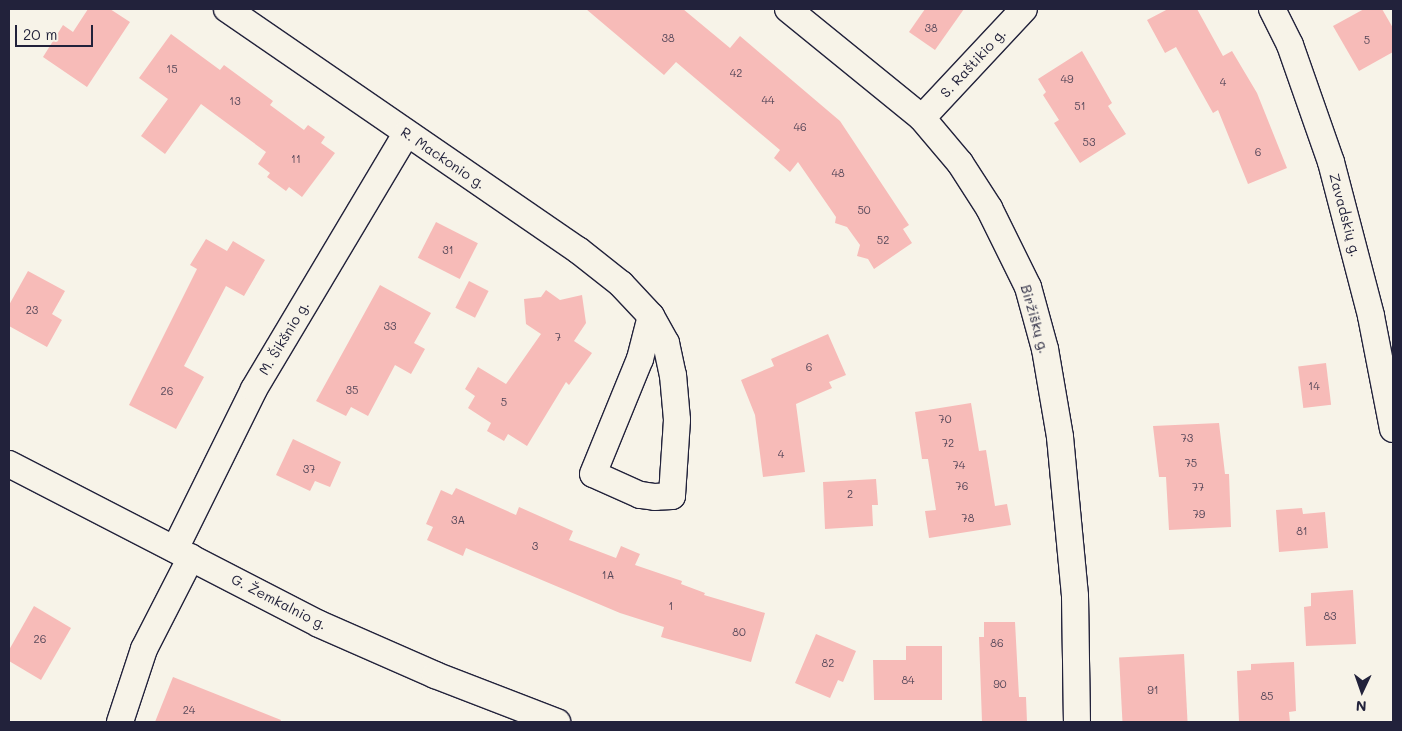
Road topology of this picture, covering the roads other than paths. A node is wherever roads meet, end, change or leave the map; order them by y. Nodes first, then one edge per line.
1 (227, 9) edge
2 (788, 9) edge
3 (1024, 9) edge
4 (1272, 9) edge
5 (922, 118) junction
6 (406, 134) junction
7 (651, 316) junction
8 (1393, 429) edge
9 (9, 464) edge
10 (183, 553) junction
11 (120, 722) edge
12 (557, 722) edge
13 (1077, 722) edge

1 - 6 street, R. Mackonio g.
2 - 5 street, Biržiškų g.
3 - 5 street, S. Raštikio g.
4 - 8 street, Zavadskių g.
5 - 13 street, Biržiškų g.
6 - 7 street, R. Mackonio g.
6 - 10 street, M. Šikšnio g.
7 - 7 street, R. Mackonio g.
9 - 10 street, G. Žemkalnio g.
10 - 11 street, M. Šikšnio g.
10 - 12 street, G. Žemkalnio g.

